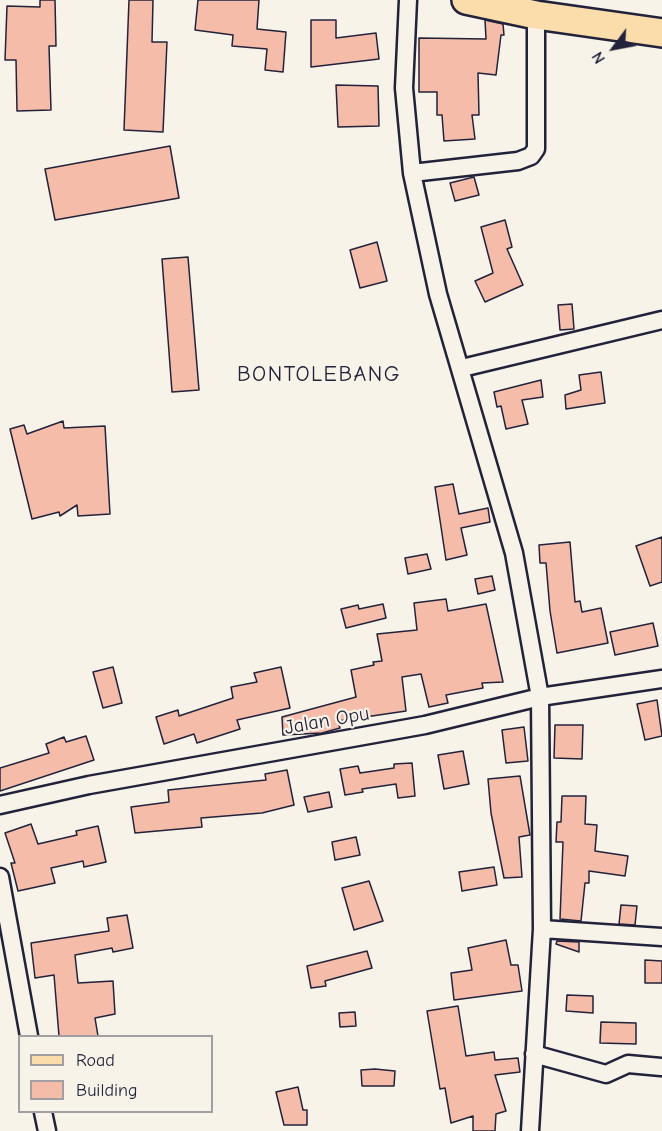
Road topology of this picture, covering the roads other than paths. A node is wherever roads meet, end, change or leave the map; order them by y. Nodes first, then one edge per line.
1 (408, 0) edge
2 (466, 0) edge
3 (536, 15) junction
4 (662, 33) edge
5 (412, 173) junction
6 (662, 320) edge
7 (462, 368) junction
8 (662, 679) edge
9 (540, 697) junction
10 (0, 805) edge
11 (0, 877) edge
12 (542, 929) junction
13 (662, 937) edge
14 (29, 1035) edge
15 (534, 1054) junction
16 (661, 1067) edge
17 (43, 1113) edge
18 (47, 1131) edge
19 (530, 1131) edge

1 - 5 street
2 - 3 main road
3 - 4 main road
3 - 5 street
5 - 7 street
6 - 7 street
7 - 9 street
8 - 9 street, Jalan Opu
9 - 10 street, Jalan Opu
9 - 12 street
11 - 14 street
12 - 13 street
12 - 15 street
15 - 16 street
15 - 19 street
17 - 18 street

